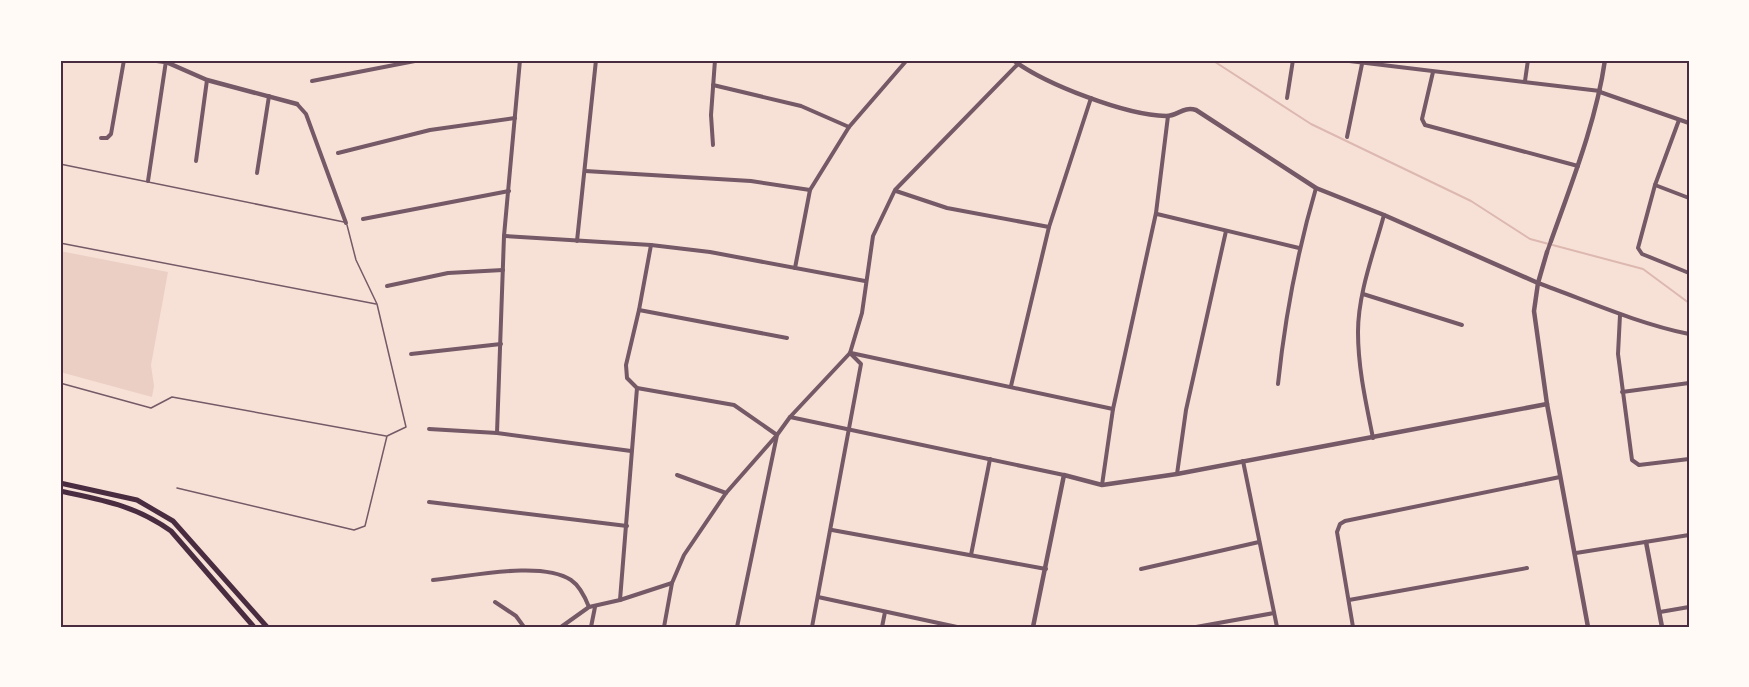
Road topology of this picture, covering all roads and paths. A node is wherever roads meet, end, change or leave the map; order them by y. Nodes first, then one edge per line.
1 (124, 60) edge
2 (152, 60) edge
3 (420, 60) edge
4 (520, 60) edge
5 (596, 60) edge
6 (715, 60) edge
7 (907, 60) edge
8 (1013, 60) edge
9 (1293, 60) edge
10 (1341, 60) edge
11 (1528, 60) edge
12 (1605, 60) edge
13 (166, 61) edge
14 (1018, 64) junction
15 (1362, 64) junction
16 (1433, 72) junction
17 (207, 80) junction
18 (312, 81) dead end
19 (1525, 81) junction
20 (713, 85) junction
21 (1600, 92) junction
22 (269, 96) junction
23 (1091, 98) junction
24 (1287, 98) dead end
25 (297, 104) joint
26 (1168, 116) junction
27 (515, 118) junction
28 (1679, 120) junction
29 (1689, 123) edge
30 (849, 127) junction
31 (1347, 137) dead end
32 (101, 138) dead end
33 (713, 145) dead end
34 (338, 153) dead end
35 (195, 161) dead end
36 (60, 164) edge
37 (1578, 166) junction
38 (585, 171) junction
39 (257, 173) dead end
40 (148, 181) junction
41 (1655, 185) junction
42 (1316, 188) junction
43 (510, 190) junction
44 (810, 190) junction
45 (895, 190) junction
46 (1689, 198) edge
47 (1156, 213) junction
48 (1384, 215) junction
49 (363, 219) dead end
50 (346, 223) junction
51 (1049, 227) junction
52 (1226, 231) junction
53 (504, 236) junction
54 (577, 241) junction
55 (1551, 241) joint
56 (60, 243) edge
57 (651, 245) junction
58 (1299, 248) junction
59 (1546, 252) joint
60 (795, 268) junction
61 (503, 270) junction
62 (1689, 273) edge
63 (865, 281) junction
64 (1538, 283) junction
65 (387, 286) dead end
66 (1363, 294) junction
67 (377, 304) junction
68 (639, 310) junction
69 (1620, 315) junction
70 (1462, 325) dead end
71 (1689, 334) edge
72 (787, 338) dead end
73 (501, 344) junction
74 (850, 353) junction
75 (411, 354) dead end
76 (60, 382) edge
77 (1689, 383) edge
78 (1278, 384) dead end
79 (1011, 386) junction
80 (637, 388) junction
81 (1622, 392) junction
82 (1547, 404) junction
83 (1113, 409) junction
84 (790, 417) junction
85 (429, 429) dead end
86 (851, 429) junction
87 (497, 433) junction
88 (777, 435) junction
89 (387, 436) junction
90 (1373, 438) junction
91 (631, 452) junction
92 (990, 459) junction
93 (1689, 459) edge
94 (1243, 461) junction
95 (1177, 474) junction
96 (677, 475) dead end
97 (1064, 475) junction
98 (1560, 477) junction
99 (60, 483) edge
100 (1102, 485) junction
101 (177, 488) dead end
102 (60, 491) edge
103 (726, 493) junction
104 (429, 501) dead end
105 (627, 526) junction
106 (832, 530) junction
107 (1689, 535) edge
108 (1259, 542) junction
109 (1646, 542) junction
110 (1576, 553) junction
111 (971, 555) junction
112 (1527, 567) dead end
113 (1047, 569) junction
114 (1141, 569) dead end
115 (433, 580) dead end
116 (672, 583) junction
117 (818, 597) junction
118 (620, 600) junction
119 (1349, 600) junction
120 (495, 602) dead end
121 (589, 607) junction
122 (595, 607) junction
123 (1689, 607) edge
124 (885, 612) junction
125 (1660, 612) junction
126 (1274, 613) junction
127 (254, 627) edge
128 (267, 627) edge
129 (524, 627) edge
130 (561, 627) edge
131 (591, 627) edge
132 (664, 627) edge
133 (737, 627) edge
134 (812, 627) edge
135 (882, 627) edge
136 (956, 627) edge
137 (1033, 627) edge
138 (1196, 627) edge
139 (1277, 627) edge
140 (1353, 627) edge
141 (1587, 627) edge
142 (1662, 627) edge

1 - 32 street
2 - 13 street
3 - 18 street
4 - 27 street
5 - 38 street
6 - 20 street
7 - 30 street
8 - 14 street
9 - 24 street
10 - 15 street
11 - 19 street
12 - 21 street
13 - 17 street
13 - 40 street
14 - 23 street
14 - 45 street
15 - 16 street
15 - 31 street
16 - 19 street
16 - 37 street
17 - 22 street
17 - 35 street
19 - 21 street
20 - 30 street
20 - 33 street
21 - 28 street
21 - 37 street
22 - 25 street
22 - 39 street
23 - 26 street
23 - 51 street
25 - 50 street
26 - 42 street
26 - 47 street
27 - 34 street
27 - 43 street
28 - 29 street
28 - 41 street
30 - 44 street
36 - 40 lane
37 - 55 street
38 - 44 street
38 - 54 street
40 - 50 lane
41 - 46 street
41 - 62 street
42 - 48 street
42 - 58 street
43 - 49 street
43 - 53 street
44 - 60 street
45 - 51 street
45 - 63 street
47 - 52 street
47 - 83 street
48 - 64 street
48 - 66 street
50 - 67 lane
51 - 79 street
52 - 58 street
52 - 95 street
53 - 54 street
53 - 61 street
54 - 57 street
55 - 59 street
56 - 67 lane
57 - 60 street
57 - 68 street
58 - 78 street
59 - 64 street
60 - 63 street
61 - 65 street
61 - 73 street
63 - 74 street
64 - 69 street
64 - 82 street
66 - 70 street
66 - 90 street
67 - 89 lane
68 - 72 street
68 - 80 street
69 - 71 street
69 - 81 street
73 - 75 street
73 - 87 street
74 - 79 street
74 - 84 street
74 - 86 street
76 - 89 lane
77 - 81 street
79 - 83 street
80 - 88 street
80 - 91 street
81 - 93 street
82 - 90 street
82 - 98 street
83 - 100 street
84 - 86 street
84 - 88 street
85 - 87 street
86 - 92 street
86 - 106 street
87 - 91 street
88 - 103 street
88 - 133 street
89 - 101 lane
90 - 94 street
91 - 105 street
92 - 97 street
92 - 111 street
94 - 95 street
94 - 108 street
95 - 100 street
96 - 103 street
97 - 100 street
97 - 113 street
98 - 110 street
98 - 119 street
99 - 128 main road
102 - 127 main road
103 - 116 street
104 - 105 street
105 - 118 street
106 - 111 street
106 - 117 street
107 - 109 street
108 - 114 street
108 - 126 street
109 - 110 street
109 - 125 street
110 - 141 street
111 - 113 street
112 - 119 street
113 - 137 street
115 - 121 street
116 - 118 street
116 - 132 street
117 - 124 street
117 - 134 street
118 - 122 street
119 - 140 street
120 - 129 street
121 - 122 street
121 - 130 street
122 - 131 street
123 - 125 street
124 - 135 street
124 - 136 street
125 - 142 street
126 - 138 street
126 - 139 street

